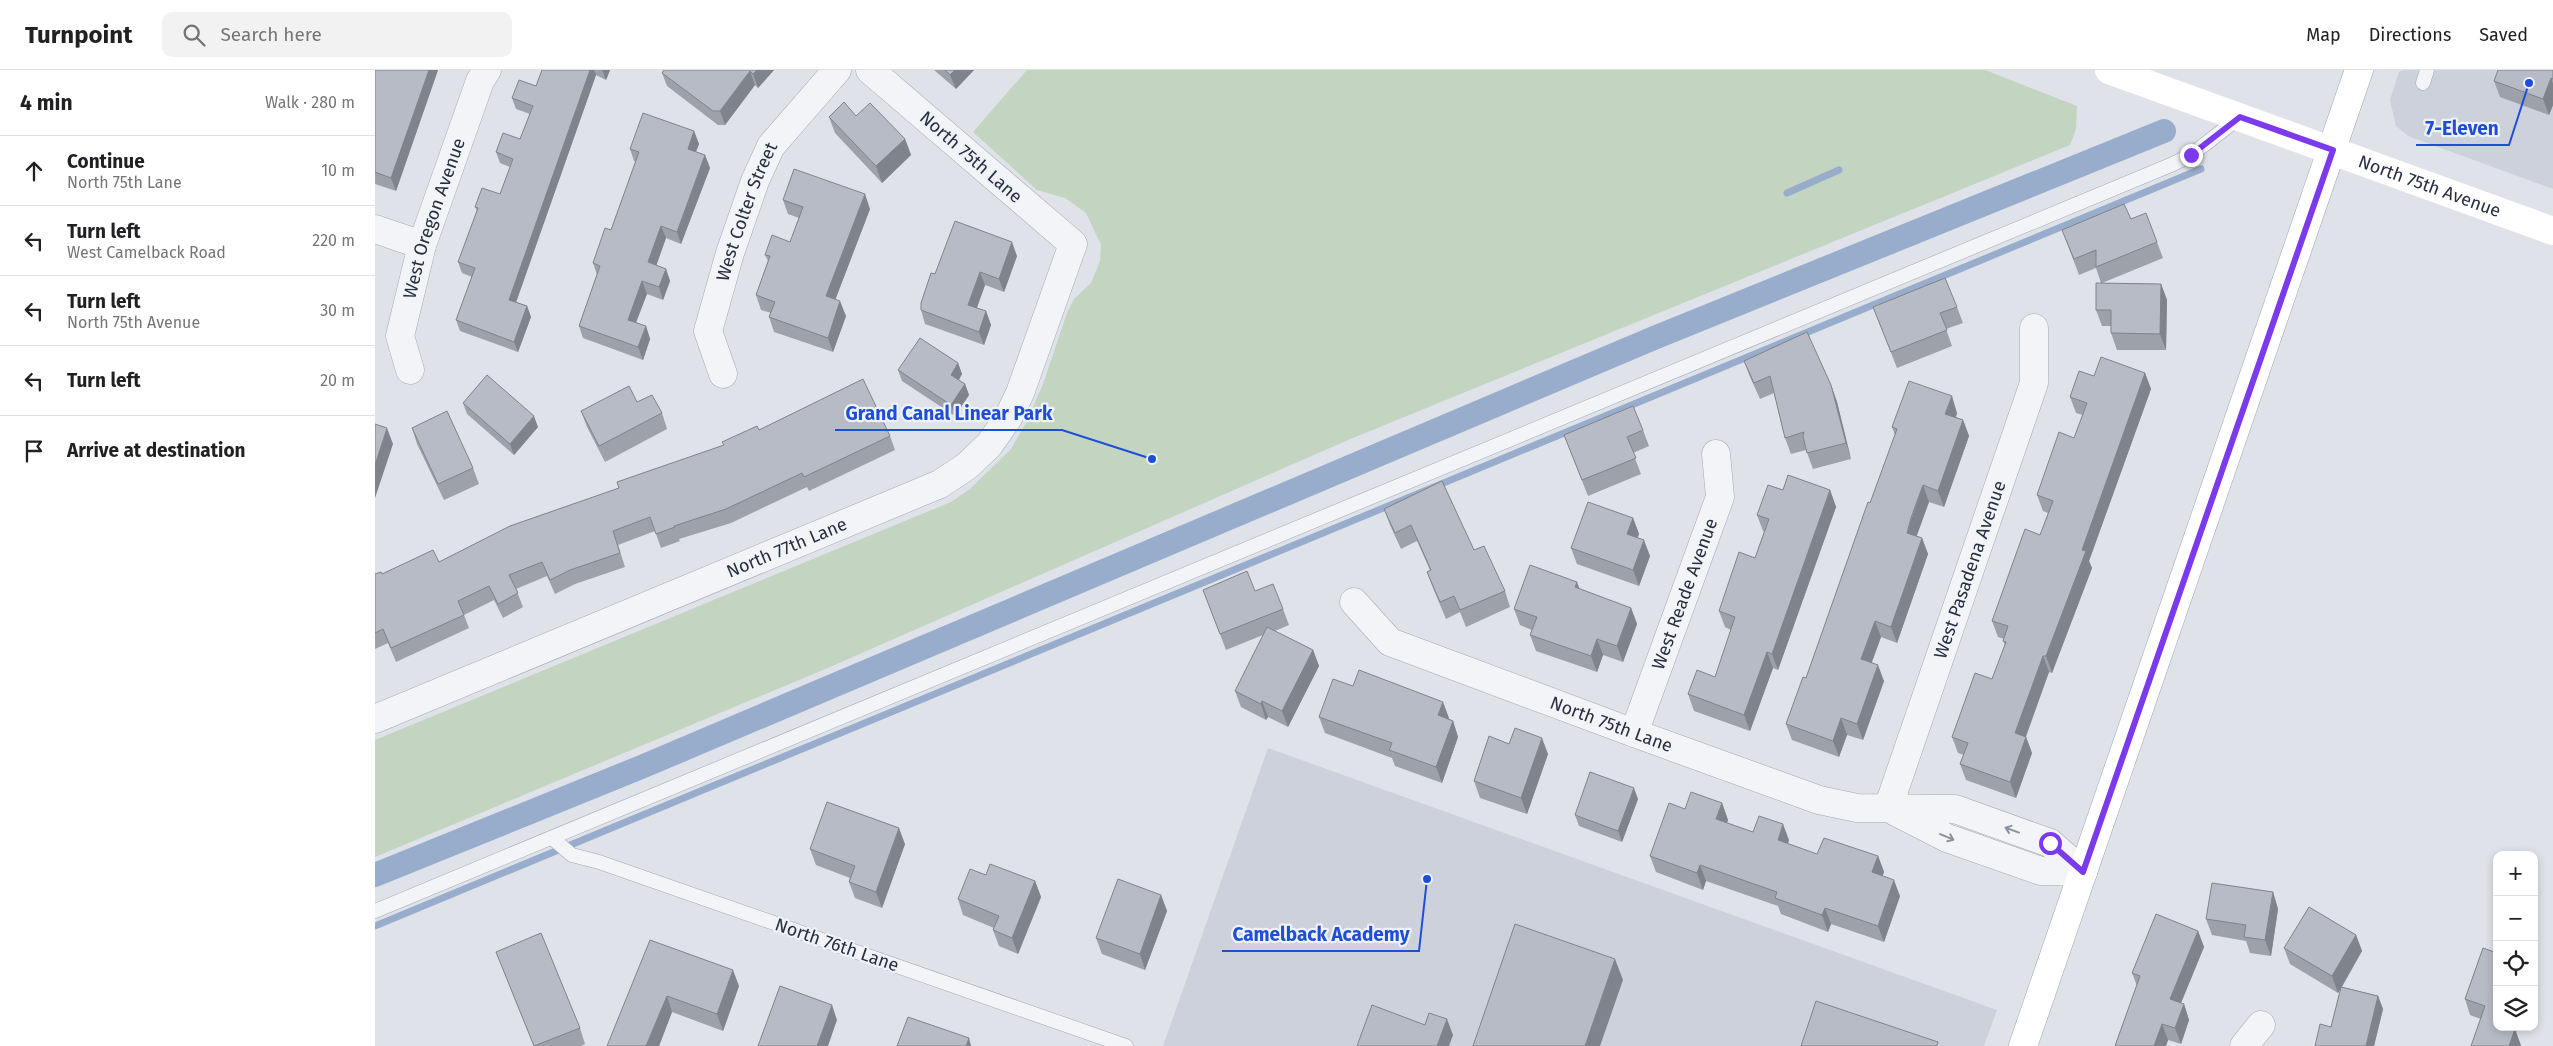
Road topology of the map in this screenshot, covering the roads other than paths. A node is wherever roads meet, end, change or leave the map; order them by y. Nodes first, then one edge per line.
1 (487, 70) edge
2 (837, 70) edge
3 (871, 70) edge
4 (2109, 70) edge
5 (2359, 70) edge
6 (2240, 117) junction
7 (2333, 150) junction
8 (375, 229) edge
9 (2553, 231) edge
10 (1073, 244) joint
11 (422, 245) junction
12 (2033, 328) dead end
13 (410, 370) dead end
14 (723, 374) dead end
15 (1716, 454) dead end
16 (1354, 602) dead end
17 (375, 719) edge
18 (1634, 733) junction
19 (1888, 808) junction
20 (555, 841) junction
21 (2083, 872) junction
22 (375, 911) edge
23 (2261, 1025) dead end
24 (1126, 1046) edge
25 (2023, 1046) edge
26 (2244, 1046) edge

1 - 11 street, West Oregon Avenue
2 - 14 street, West Colter Street
3 - 10 street, North 75th Lane
4 - 6 main road, North 75th Avenue
5 - 7 main road
6 - 7 main road, North 75th Avenue
6 - 20 lane
7 - 9 main road, North 75th Avenue
7 - 21 main road
8 - 11 street
10 - 17 street, North 77th Lane
11 - 13 street, West Oregon Avenue
12 - 19 street, West Pasadena Avenue
15 - 18 street, West Reade Avenue
16 - 18 street, North 75th Lane
18 - 19 street, North 75th Lane
19 - 21 street, North 75th Lane
20 - 22 lane
20 - 24 lane, North 76th Lane
21 - 25 main road
23 - 26 street

